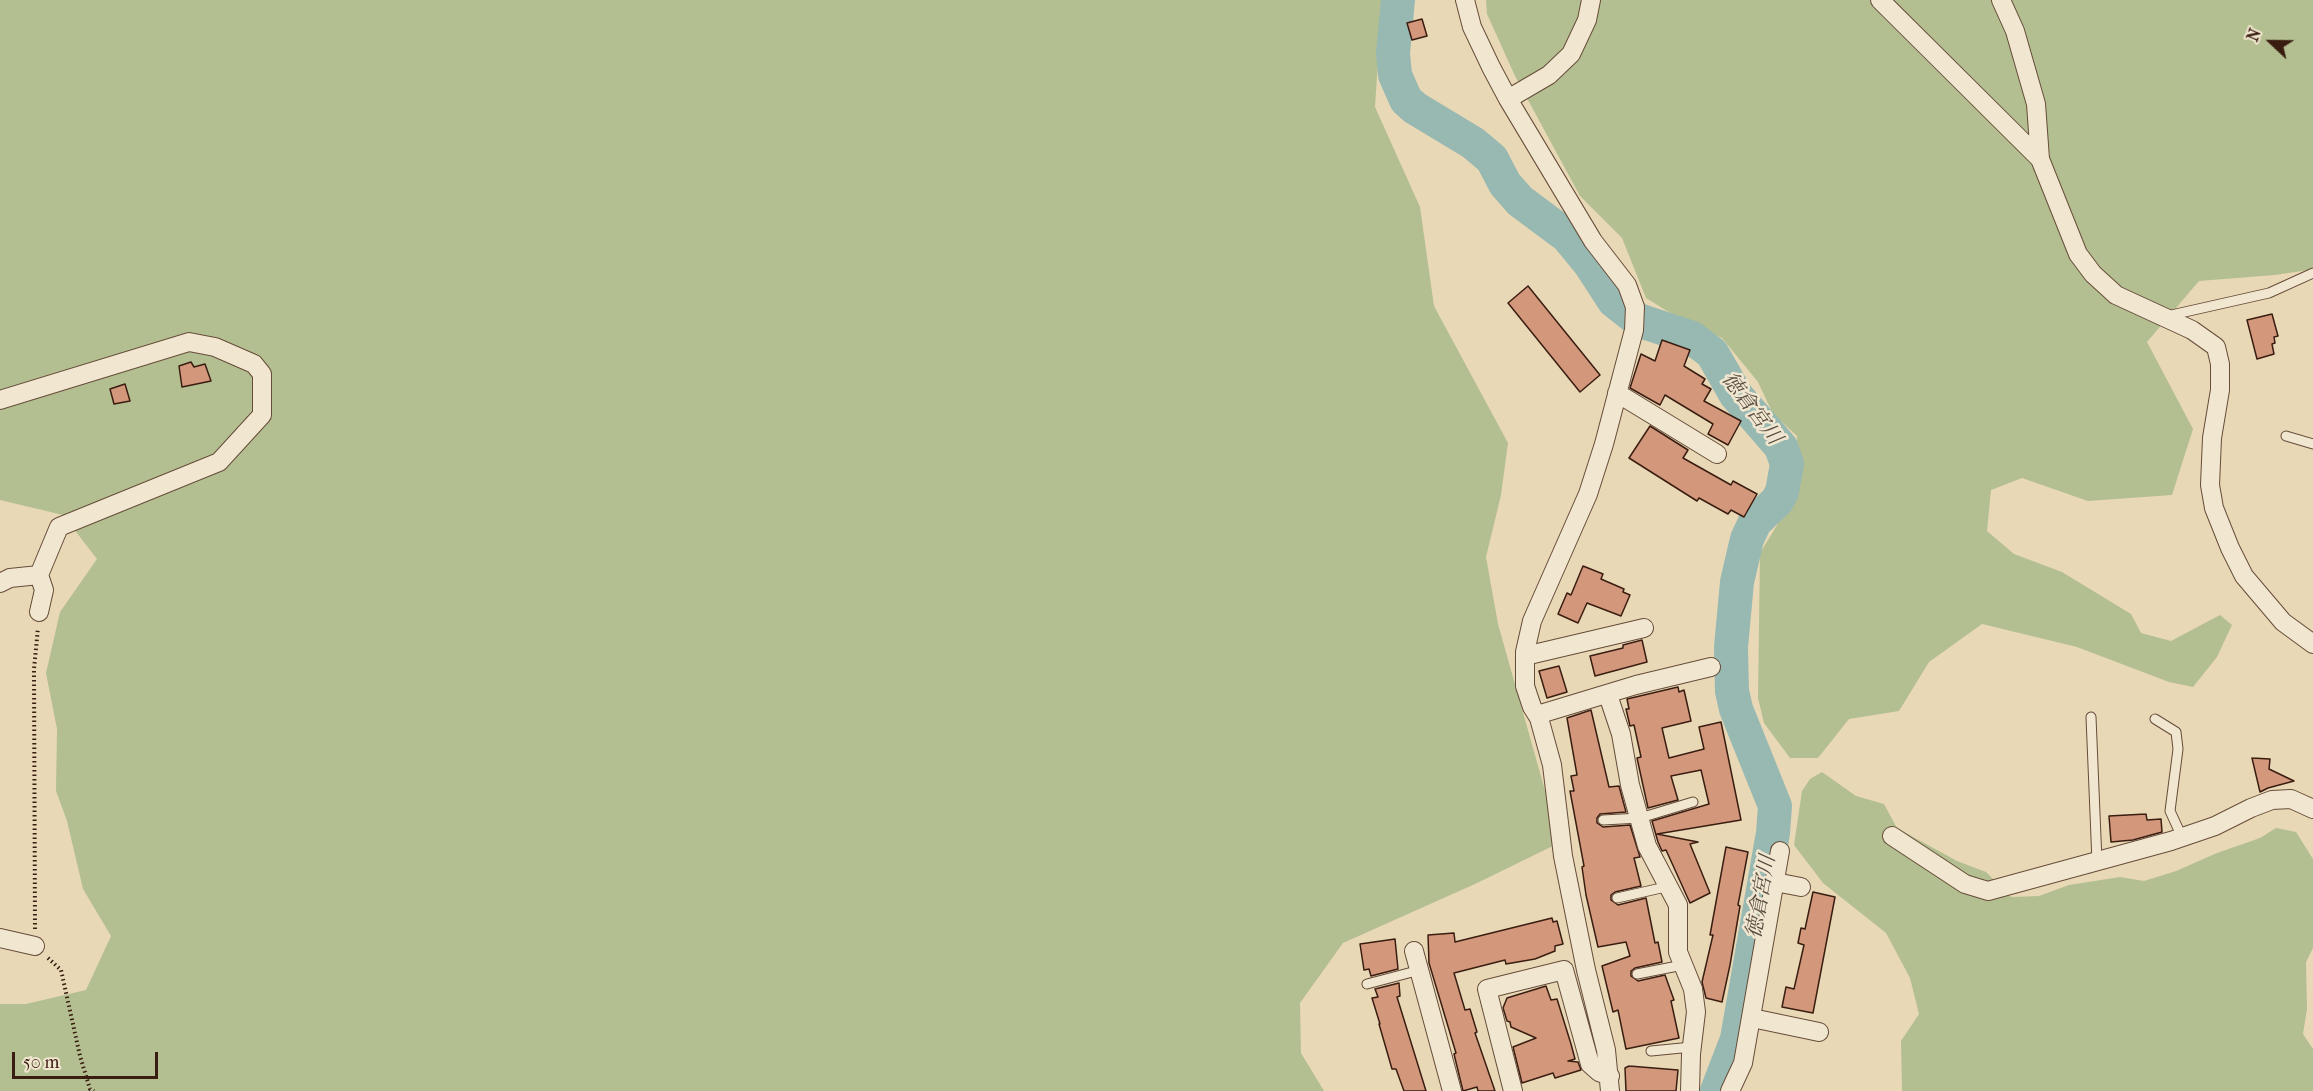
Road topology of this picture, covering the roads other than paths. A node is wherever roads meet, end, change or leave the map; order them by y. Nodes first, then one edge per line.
1 (1465, 0) edge
2 (1590, 0) edge
3 (1880, 0) edge
4 (2001, 0) edge
5 (1508, 99) junction
6 (2040, 159) junction
7 (2313, 273) edge
8 (2162, 317) junction
9 (1617, 393) junction
10 (0, 400) edge
11 (2286, 436) dead end
12 (2313, 444) edge
13 (1717, 453) dead end
14 (39, 575) junction
15 (0, 583) edge
16 (39, 612) road end
17 (1644, 628) dead end
18 (2313, 644) edge
19 (1525, 656) junction
20 (1711, 667) dead end
21 (1608, 695) junction
22 (1537, 715) junction
23 (2091, 717) dead end
24 (2156, 719) dead end
25 (1693, 802) dead end
26 (2313, 809) edge
27 (1640, 818) junction
28 (1603, 820) dead end
29 (1892, 836) dead end
30 (2182, 837) junction
31 (1780, 851) dead end
32 (2097, 861) junction
33 (1775, 882) junction
34 (1670, 886) junction
35 (1801, 887) dead end
36 (1617, 898) dead end
37 (0, 938) edge
38 (34, 946) road end
39 (1414, 951) dead end
40 (1683, 965) junction
41 (1420, 970) junction
42 (1637, 974) dead end
43 (1367, 984) dead end
44 (1752, 1018) junction
45 (1820, 1032) dead end
46 (1692, 1047) junction
47 (1651, 1052) dead end
48 (1610, 1084) edge
49 (1452, 1091) edge
50 (1513, 1091) edge
51 (1690, 1091) edge
52 (1730, 1091) edge

1 - 5 street
2 - 5 street
3 - 6 street
4 - 6 street
5 - 9 street
6 - 8 street
7 - 8 lane
8 - 18 street
9 - 13 street
9 - 19 street
10 - 14 street
11 - 12 lane
14 - 15 street
14 - 16 street
17 - 19 street
19 - 22 street
20 - 21 street
21 - 22 street
21 - 27 street
22 - 48 street
23 - 32 lane
24 - 30 lane
25 - 27 lane
26 - 30 street
27 - 28 lane
27 - 34 street
29 - 32 street
30 - 32 street
31 - 33 street
33 - 35 street
33 - 44 street
34 - 36 lane
34 - 40 street
37 - 38 street
39 - 41 street
40 - 42 lane
40 - 46 street
41 - 43 lane
41 - 49 street
44 - 45 street
44 - 52 street
46 - 47 lane
46 - 51 street
48 - 50 street

